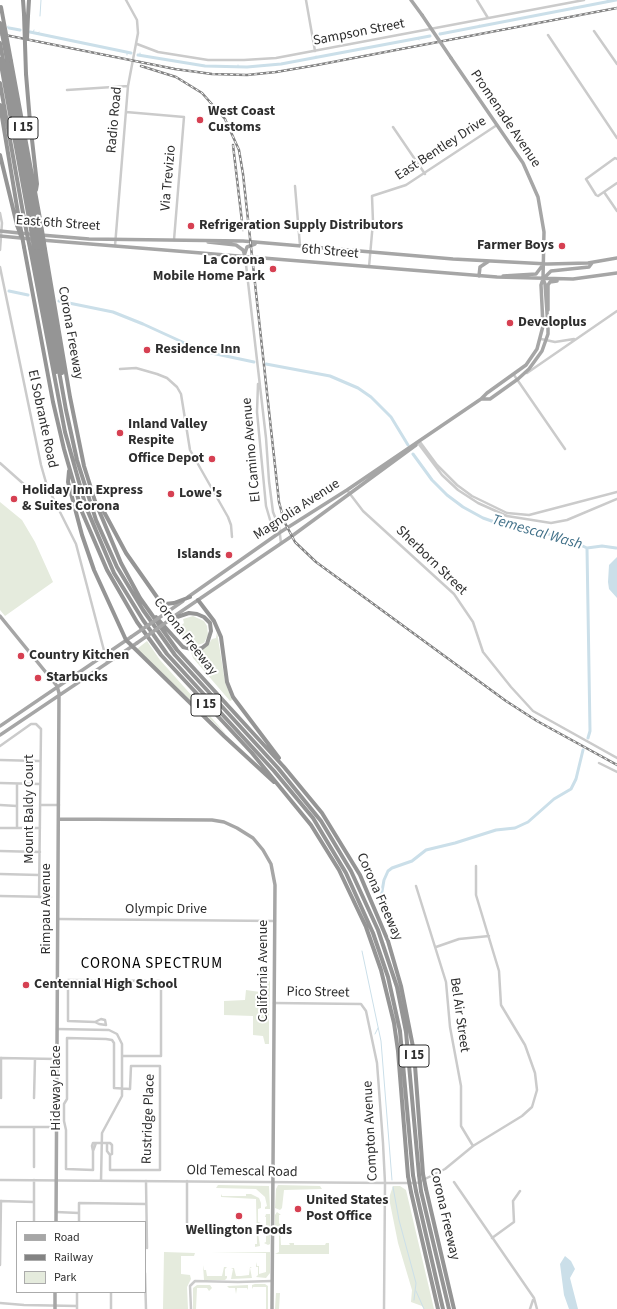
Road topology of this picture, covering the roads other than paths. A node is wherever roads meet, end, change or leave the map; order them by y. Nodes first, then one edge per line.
1 (23, 0) edge
2 (29, 0) edge
3 (126, 0) edge
4 (306, 0) edge
5 (411, 0) edge
6 (476, 0) edge
7 (584, 0) edge
8 (0, 6) edge
9 (26, 15) junction
10 (488, 18) junction
11 (0, 23) edge
12 (594, 31) dead end
13 (548, 35) dead end
14 (0, 43) edge
15 (136, 44) junction
16 (315, 51) junction
17 (0, 59) edge
18 (9, 61) junction
19 (617, 64) edge
20 (0, 83) edge
21 (128, 86) junction
22 (67, 90) dead end
23 (0, 104) edge
24 (10, 107) junction
25 (126, 112) junction
26 (497, 125) junction
27 (393, 127) dead end
28 (617, 138) edge
29 (0, 155) edge
30 (617, 159) edge
31 (425, 174) junction
32 (617, 183) edge
33 (294, 186) dead end
34 (604, 192) junction
35 (36, 194) junction
36 (617, 211) edge
37 (0, 213) edge
38 (33, 224) junction
39 (19, 225) junction
40 (1, 231) edge
41 (1, 236) edge
42 (115, 239) junction
43 (174, 240) junction
44 (203, 240) junction
45 (266, 243) junction
46 (115, 246) junction
47 (300, 246) junction
48 (37, 248) junction
49 (0, 250) edge
50 (371, 252) junction
51 (245, 256) junction
52 (617, 258) edge
53 (492, 260) junction
54 (593, 262) junction
55 (543, 263) junction
56 (0, 266) edge
57 (369, 267) junction
58 (1, 271) edge
59 (617, 273) edge
60 (479, 276) junction
61 (497, 277) junction
62 (543, 279) junction
63 (573, 279) junction
64 (44, 287) junction
65 (48, 309) junction
66 (548, 310) junction
67 (617, 311) edge
68 (541, 338) junction
69 (575, 339) junction
70 (546, 340) junction
71 (120, 369) dead end
72 (514, 375) junction
73 (518, 379) junction
74 (259, 384) junction
75 (481, 399) junction
76 (417, 444) junction
77 (565, 449) dead end
78 (403, 454) junction
79 (0, 463) edge
80 (69, 469) junction
81 (47, 486) junction
82 (347, 490) junction
83 (617, 492) edge
84 (350, 494) junction
85 (617, 500) edge
86 (95, 501) junction
87 (279, 533) junction
88 (232, 537) dead end
89 (281, 543) junction
90 (190, 597) junction
91 (198, 600) junction
92 (146, 606) junction
93 (0, 616) edge
94 (169, 620) junction
95 (126, 640) junction
96 (131, 646) junction
97 (105, 655) junction
98 (108, 662) junction
99 (57, 686) junction
100 (59, 693) junction
101 (7, 721) junction
102 (0, 726) edge
103 (12, 726) junction
104 (0, 735) edge
105 (0, 746) edge
106 (617, 758) edge
107 (0, 760) edge
108 (40, 760) junction
109 (599, 764) dead end
110 (284, 767) junction
111 (617, 772) edge
112 (0, 783) edge
113 (17, 784) junction
114 (40, 784) junction
115 (282, 788) junction
116 (40, 805) junction
117 (59, 805) junction
118 (0, 806) edge
119 (17, 806) junction
120 (59, 819) junction
121 (0, 828) edge
122 (17, 828) junction
123 (40, 828) junction
124 (0, 851) edge
125 (40, 852) junction
126 (339, 859) junction
127 (476, 866) dead end
128 (0, 874) edge
129 (40, 874) junction
130 (416, 886) dead end
131 (349, 889) junction
132 (0, 896) edge
133 (51, 896) dead end
134 (39, 897) junction
135 (58, 919) junction
136 (275, 921) junction
137 (489, 936) junction
138 (436, 947) junction
139 (388, 956) junction
140 (401, 986) junction
141 (274, 1003) junction
142 (361, 1004) joint
143 (95, 1022) junction
144 (106, 1025) junction
145 (57, 1029) junction
146 (106, 1030) junction
147 (122, 1056) junction
148 (0, 1058) edge
149 (35, 1059) junction
150 (57, 1059) junction
151 (122, 1088) junction
152 (402, 1097) junction
153 (0, 1098) edge
154 (34, 1098) dead end
155 (409, 1125) junction
156 (0, 1127) edge
157 (34, 1127) junction
158 (57, 1127) junction
159 (102, 1143) junction
160 (107, 1143) junction
161 (473, 1146) junction
162 (110, 1155) junction
163 (34, 1167) dead end
164 (421, 1174) junction
165 (411, 1176) junction
166 (0, 1180) edge
167 (34, 1180) junction
168 (56, 1180) junction
169 (101, 1181) junction
170 (146, 1181) junction
171 (187, 1181) junction
172 (273, 1182) junction
173 (454, 1182) dead end
174 (385, 1183) junction
175 (418, 1191) junction
176 (520, 1191) dead end
177 (427, 1196) junction
178 (0, 1202) edge
179 (34, 1202) junction
180 (146, 1204) junction
181 (56, 1212) junction
182 (79, 1213) junction
183 (34, 1221) edge
184 (56, 1221) edge
185 (79, 1221) edge
186 (429, 1226) junction
187 (187, 1231) dead end
188 (146, 1234) edge
189 (492, 1238) junction
190 (147, 1248) dead end
191 (0, 1265) edge
192 (272, 1281) junction
193 (56, 1293) edge
194 (77, 1293) edge
195 (111, 1293) edge
196 (146, 1293) edge
197 (534, 1299) junction
198 (0, 1303) edge
199 (33, 1307) edge
200 (55, 1307) edge
201 (77, 1307) edge
202 (111, 1309) edge
203 (146, 1309) edge
204 (191, 1309) edge
205 (272, 1309) edge
206 (384, 1309) edge
207 (438, 1309) edge
208 (443, 1309) edge
209 (449, 1309) edge
210 (454, 1309) edge
211 (530, 1309) edge
212 (537, 1309) edge

1 - 9 highway
2 - 9 highway
3 - 15 street, Radio Road
4 - 16 street
5 - 26 main road, Promenade Avenue, bridge
6 - 10 street
7 - 10 street, Sampson Street
8 - 18 highway, Corona Freeway / I 15, bridge
9 - 35 highway, bridge
10 - 16 street, Sampson Street
11 - 18 highway, bridge
12 - 19 street
13 - 28 street
14 - 24 highway
15 - 16 street, Sampson Street
15 - 21 street, Radio Road
17 - 24 highway
18 - 35 highway, Corona Freeway / I 15
18 - 38 highway
20 - 38 highway
21 - 22 street
21 - 25 street, Radio Road
23 - 39 highway, I 15
24 - 38 highway
25 - 42 street, Radio Road
25 - 43 street, Via Trevizio
26 - 31 street, East Bentley Drive
26 - 55 main road, Promenade Avenue
27 - 31 street
29 - 39 highway
30 - 34 street
31 - 50 street, East Bentley Drive
32 - 34 street
33 - 47 street
34 - 36 street
35 - 38 highway, Corona Freeway / I 15
37 - 40 street
38 - 48 highway, Corona Freeway / I 15, bridge
38 - 48 highway, bridge
38 - 48 highway, bridge
39 - 80 highway, Corona Freeway / I 15, bridge
40 - 41 street
40 - 42 main road, East 6th Street
41 - 46 main road, East 6th Street
41 - 49 street
42 - 43 main road, 6th Street
42 - 46 street, Radio Road
43 - 44 main road, 6th Street
44 - 45 main road, 6th Street
44 - 51 main road
45 - 47 main road, 6th Street
45 - 51 main road
46 - 51 main road, 6th Street
47 - 50 main road, 6th Street
48 - 64 highway, Corona Freeway / I 15
48 - 64 highway
48 - 64 highway
50 - 53 main road, 6th Street
50 - 57 street
51 - 57 main road, 6th Street
51 - 74 street, El Camino Avenue
52 - 54 main road
53 - 55 main road, 6th Street
53 - 60 main road
54 - 55 main road
54 - 62 main road
55 - 61 main road
55 - 62 main road, Magnolia Avenue
56 - 58 street, El Sobrante Road
57 - 60 main road, 6th Street
58 - 81 street, El Sobrante Road
59 - 63 main road
60 - 61 main road, 6th Street
61 - 62 main road, 6th Street
62 - 63 main road
62 - 66 main road, Magnolia Avenue
62 - 68 main road, Magnolia Avenue
63 - 66 main road
64 - 65 highway, Corona Freeway / I 15
64 - 65 highway
64 - 65 highway
65 - 86 highway, Corona Freeway / I 15
65 - 126 highway
65 - 139 highway
66 - 70 main road, Magnolia Avenue
67 - 69 street
68 - 70 street
68 - 72 main road, Magnolia Avenue
69 - 70 street
69 - 73 street
70 - 73 main road, Magnolia Avenue
71 - 88 street
72 - 73 street
72 - 75 main road, Magnolia Avenue
73 - 75 main road, Magnolia Avenue
73 - 77 street
74 - 87 street, El Camino Avenue
74 - 87 street, El Camino Avenue
75 - 76 main road, Magnolia Avenue
76 - 78 main road, Magnolia Avenue
76 - 83 street
76 - 85 street
78 - 82 main road, Magnolia Avenue
78 - 84 main road, Magnolia Avenue
79 - 81 street
80 - 95 highway
80 - 115 highway, Corona Freeway / I 15
81 - 97 street, El Sobrante Road
82 - 84 street, Sherborn Street
82 - 87 main road, Magnolia Avenue
84 - 89 main road, Magnolia Avenue
84 - 106 street, Sherborn Street
86 - 90 highway
86 - 92 highway, Corona Freeway / I 15
87 - 89 street, El Camino Avenue
87 - 90 main road, Magnolia Avenue
89 - 91 main road, Magnolia Avenue
90 - 91 main road
90 - 95 main road, Magnolia Avenue, bridge
91 - 94 main road, Magnolia Avenue
91 - 110 highway
92 - 94 highway
92 - 110 highway, Corona Freeway / I 15
93 - 99 main road, Rimpau Avenue
94 - 96 main road, Magnolia Avenue, bridge
95 - 96 highway
95 - 97 main road, Magnolia Avenue
96 - 98 main road, Magnolia Avenue
96 - 115 highway
97 - 98 street, El Sobrante Road
97 - 99 main road, Magnolia Avenue
98 - 100 main road, Magnolia Avenue
99 - 100 main road, Rimpau Avenue
99 - 101 main road, Magnolia Avenue
100 - 103 main road, Magnolia Avenue
100 - 117 main road, Rimpau Avenue
101 - 102 main road, Magnolia Avenue
101 - 103 main road
103 - 104 main road, Magnolia Avenue
105 - 108 street, Mount Baldy Court
107 - 108 street
108 - 114 street, Mount Baldy Court
109 - 111 street
110 - 140 highway, Corona Freeway / I 15
112 - 113 street
113 - 114 street
113 - 119 street
114 - 116 street, Mount Baldy Court
115 - 131 highway, Corona Freeway / I 15
116 - 117 street
116 - 123 street, Mount Baldy Court
117 - 120 main road, Rimpau Avenue
118 - 119 street
119 - 122 street
120 - 135 main road, Rimpau Avenue
120 - 136 main road, California Avenue
121 - 122 street
122 - 123 street
123 - 125 street, Mount Baldy Court
124 - 125 street
125 - 129 street, Mount Baldy Court
126 - 131 highway
126 - 155 highway
127 - 137 street, Old Temescal Road
128 - 129 street
129 - 134 street, Mount Baldy Court
130 - 138 street, Bel Air Street
131 - 152 highway, Corona Freeway / I 15
132 - 134 street
133 - 134 street
135 - 136 street, Olympic Drive
135 - 145 main road, Rimpau Avenue
136 - 141 main road, California Avenue
137 - 138 street
137 - 161 street, Old Temescal Road
138 - 161 street, Bel Air Street
139 - 140 highway
139 - 164 highway
140 - 164 highway, Corona Freeway / I 15
141 - 142 street, Pico Street
141 - 172 main road, California Avenue
142 - 174 street, Compton Avenue
143 - 144 street
143 - 144 street
143 - 147 street
144 - 146 street
145 - 146 street
145 - 150 main road, Rimpau Avenue
146 - 147 street
147 - 151 street
148 - 149 street
148 - 153 street
149 - 150 street
149 - 154 street
150 - 158 main road, Rimpau Avenue
151 - 159 street
151 - 159 street, Hideway Place
151 - 162 street, Rustridge Place
152 - 155 highway
152 - 165 highway, Corona Freeway / I 15
155 - 165 highway
156 - 157 street
157 - 158 street
157 - 163 street
158 - 168 main road, Rimpau Avenue
159 - 160 street
159 - 169 street
160 - 162 street, Rustridge Place
160 - 162 street, Rustridge Place
161 - 174 street, Old Temescal Road
164 - 175 highway, Corona Freeway / I 15, bridge
165 - 175 highway, Corona Freeway / I 15, bridge
166 - 167 street, Old Temescal Road
167 - 168 street, Old Temescal Road
167 - 179 street
168 - 169 street, Old Temescal Road
168 - 181 main road, Rimpau Avenue
169 - 170 street, Old Temescal Road
170 - 171 street, Old Temescal Road
170 - 180 street
171 - 172 street, Old Temescal Road
171 - 187 street
172 - 174 street, Old Temescal Road
172 - 192 main road, California Avenue
173 - 189 street
174 - 206 street, Compton Avenue
175 - 177 highway, Corona Freeway / I 15
175 - 186 highway
175 - 207 highway, Corona Freeway / I 15
175 - 208 highway
176 - 189 street
177 - 186 highway
177 - 210 highway, Corona Freeway / I 15
178 - 179 street
178 - 191 street
179 - 183 street
180 - 182 street
180 - 188 street
181 - 182 street
181 - 184 main road, Rimpau Avenue
182 - 185 street
186 - 209 highway
188 - 190 street
189 - 197 street
192 - 204 street
192 - 205 main road, California Avenue
193 - 200 main road
194 - 201 street
195 - 202 street
196 - 203 street
197 - 211 street
197 - 212 street
198 - 199 street
199 - 200 street
200 - 201 street

